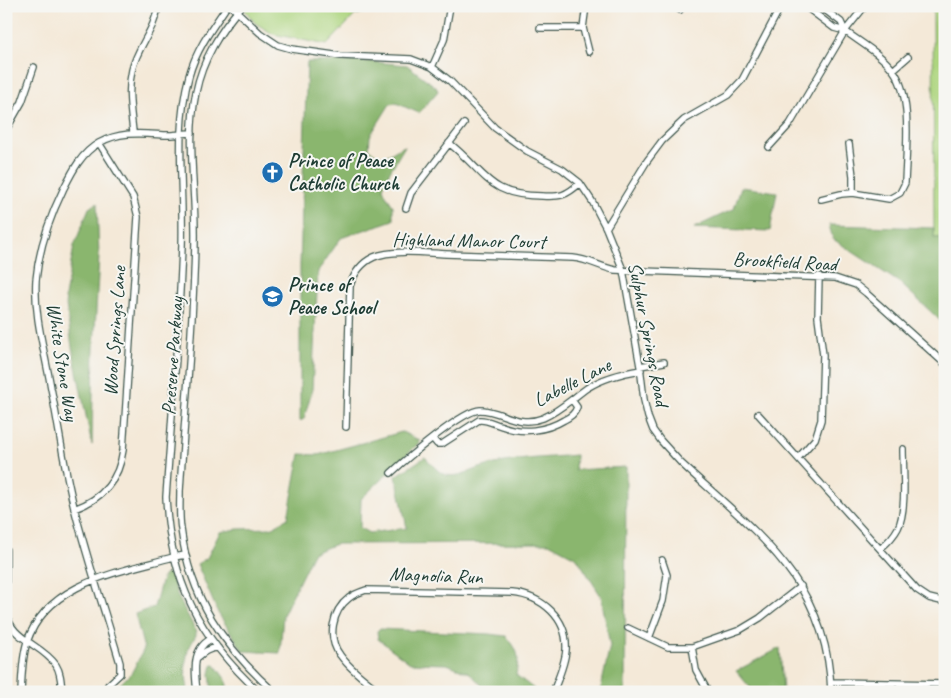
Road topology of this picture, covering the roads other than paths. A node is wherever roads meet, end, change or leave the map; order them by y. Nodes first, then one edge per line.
1 (158, 6) edge
2 (227, 6) edge
3 (231, 6) edge
4 (242, 6) edge
5 (450, 6) edge
6 (586, 6) edge
7 (781, 6) edge
8 (805, 6) edge
9 (865, 6) edge
10 (821, 7) edge
11 (236, 12) junction
12 (818, 15) junction
13 (540, 28) dead end
14 (583, 28) junction
15 (845, 31) junction
16 (589, 52) dead end
17 (908, 57) dead end
18 (432, 67) junction
19 (34, 68) dead end
20 (893, 70) junction
21 (464, 124) dead end
22 (6, 130) edge
23 (133, 132) junction
24 (192, 133) junction
25 (181, 134) junction
26 (99, 143) junction
27 (449, 143) junction
28 (849, 144) dead end
29 (769, 147) dead end
30 (580, 183) junction
31 (853, 193) junction
32 (821, 199) dead end
33 (406, 208) dead end
34 (606, 228) junction
35 (623, 270) junction
36 (819, 276) junction
37 (664, 362) dead end
38 (945, 364) edge
39 (641, 368) junction
40 (572, 400) junction
41 (758, 414) dead end
42 (346, 427) dead end
43 (433, 439) junction
44 (903, 449) dead end
45 (798, 458) junction
46 (391, 473) dead end
47 (74, 509) junction
48 (880, 549) junction
49 (6, 550) edge
50 (186, 555) junction
51 (173, 557) junction
52 (662, 560) dead end
53 (95, 580) junction
54 (801, 586) junction
55 (6, 593) edge
56 (945, 602) edge
57 (6, 610) edge
58 (628, 628) dead end
59 (649, 638) junction
60 (211, 639) junction
61 (27, 641) junction
62 (218, 648) junction
63 (692, 648) junction
64 (196, 659) junction
65 (831, 682) junction
66 (924, 684) junction
67 (945, 684) edge
68 (108, 685) dead end
69 (21, 692) edge
70 (62, 692) edge
71 (197, 692) edge
72 (259, 692) edge
73 (274, 692) edge
74 (381, 692) edge
75 (553, 692) edge
76 (708, 692) edge
77 (831, 692) edge
78 (924, 692) edge

1 - 23 street
2 - 25 street, Preserve Parkway
3 - 11 street, Sulphur Springs Road
4 - 11 street, Preserve Parkway
5 - 18 street
6 - 14 street
7 - 34 street
8 - 12 street
9 - 15 street
10 - 12 street
10 - 15 street
11 - 18 street, Sulphur Springs Road
11 - 24 street, Preserve Parkway
12 - 15 street
13 - 14 street
14 - 16 street
15 - 20 street
15 - 29 street
17 - 20 street
18 - 30 street, Sulphur Springs Road
19 - 22 street
20 - 31 street
21 - 27 street
23 - 25 street, White Stone Way
23 - 26 street, White Stone Way
24 - 25 street, White Stone Way
24 - 50 street, Preserve Parkway
25 - 51 street, Preserve Parkway
26 - 47 street, White Stone Way
26 - 47 street, Wood Springs Lane
27 - 30 street
27 - 33 street
28 - 31 street
30 - 34 street, Sulphur Springs Road
31 - 32 street
34 - 35 street, Sulphur Springs Road
35 - 36 street, Brookfield Road
35 - 39 street, Sulphur Springs Road
35 - 42 street, Highland Manor Court
36 - 38 street, Brookfield Road
36 - 45 street
37 - 39 street, Labelle Lane
39 - 40 street, Labelle Lane
39 - 54 street, Sulphur Springs Road
40 - 43 street, Labelle Lane
40 - 43 street
41 - 45 street
43 - 46 street, Labelle Lane
44 - 48 street
45 - 48 street
47 - 53 street, White Stone Way
48 - 56 street
49 - 55 street
50 - 51 street
50 - 73 street, Preserve Parkway
51 - 53 street
51 - 60 street, Preserve Parkway
52 - 59 street
53 - 61 street
53 - 68 street, White Stone Way
54 - 63 street
54 - 65 street, Sulphur Springs Road
57 - 61 street
58 - 59 street
59 - 63 street
60 - 62 street, Preserve Parkway
60 - 64 street
61 - 69 street
61 - 70 street
62 - 64 street
62 - 72 street, Preserve Parkway
63 - 76 street
64 - 71 street
65 - 66 street
65 - 77 street, Sulphur Springs Road
66 - 67 street
66 - 78 street
74 - 75 street, Magnolia Run

